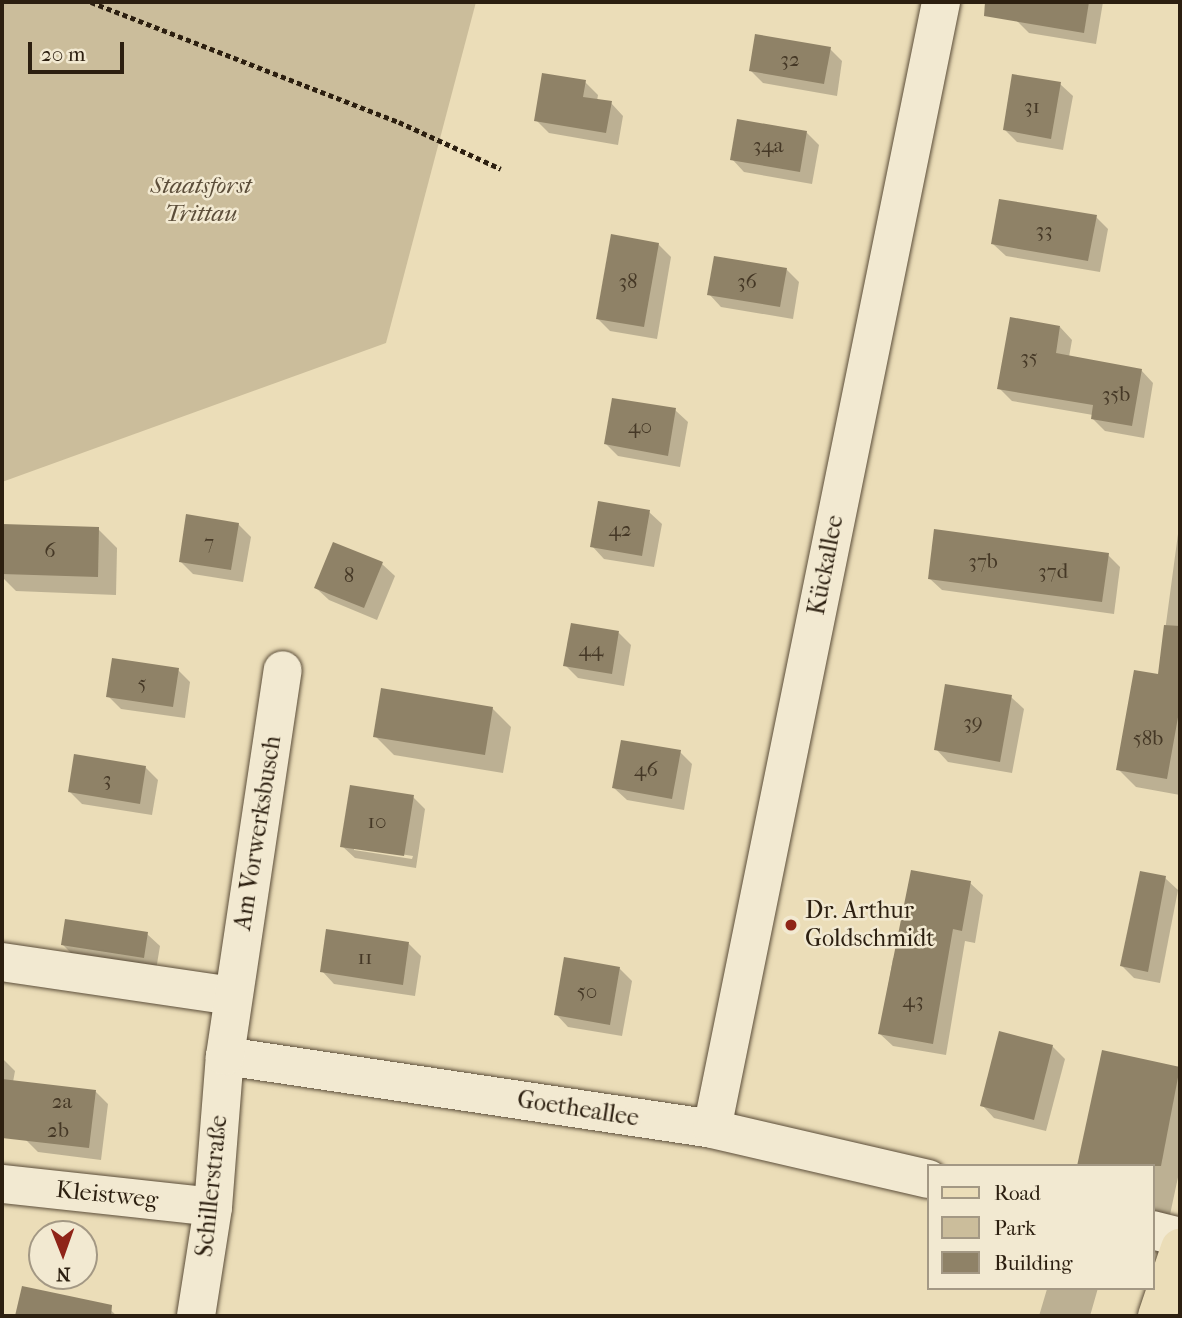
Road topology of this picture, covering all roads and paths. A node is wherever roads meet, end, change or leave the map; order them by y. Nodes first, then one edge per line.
1 (92, 2) edge
2 (941, 2) edge
3 (501, 169) dead end
4 (283, 670) dead end
5 (2, 962) edge
6 (233, 996) junction
7 (225, 1056) junction
8 (712, 1129) junction
9 (926, 1179) edge
10 (2, 1184) edge
11 (213, 1207) junction
12 (1154, 1230) edge
13 (1180, 1237) edge
14 (1180, 1248) edge
15 (196, 1316) edge
16 (1157, 1316) edge

1 - 3 path
2 - 8 street, Kückallee
4 - 6 street, Am Vorwerksbusch
5 - 6 street
6 - 7 street, Am Vorwerksbusch
7 - 8 street, Goetheallee
7 - 11 street, Schillerstraße
8 - 9 street, Goetheallee
10 - 11 street, Kleistweg
11 - 15 street, Schillerstraße
12 - 13 street
14 - 16 main road

